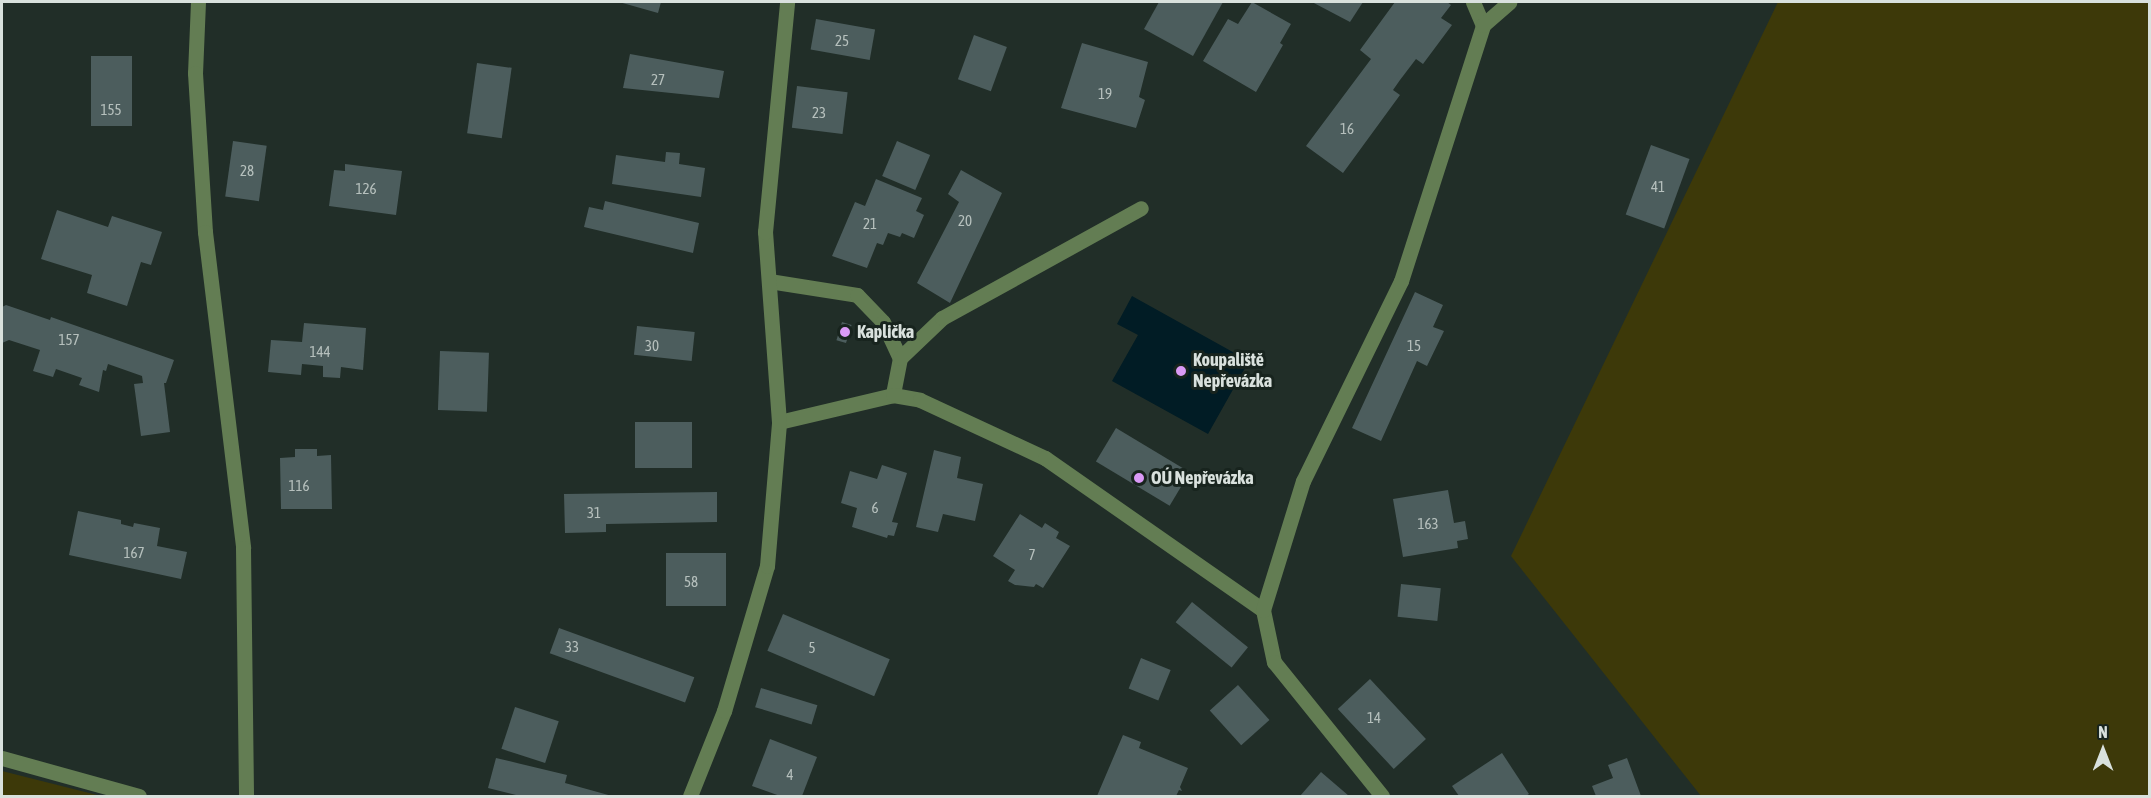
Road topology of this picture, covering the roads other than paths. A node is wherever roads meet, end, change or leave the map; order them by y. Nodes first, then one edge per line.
1 (198, 2) edge
2 (786, 2) edge
3 (1473, 2) edge
4 (1509, 2) edge
5 (1483, 25) junction
6 (1141, 208) dead end
7 (769, 281) junction
8 (900, 358) junction
9 (893, 395) junction
10 (779, 422) junction
11 (1263, 610) junction
12 (2, 758) edge
13 (139, 796) edge
14 (246, 796) edge
15 (690, 796) edge
16 (1382, 796) edge

1 - 14 street
2 - 7 street
3 - 5 street
4 - 5 street
5 - 11 street
6 - 8 street
7 - 8 street
7 - 10 street
8 - 9 street
9 - 10 street
9 - 11 street
10 - 15 street
11 - 16 street
12 - 13 street

